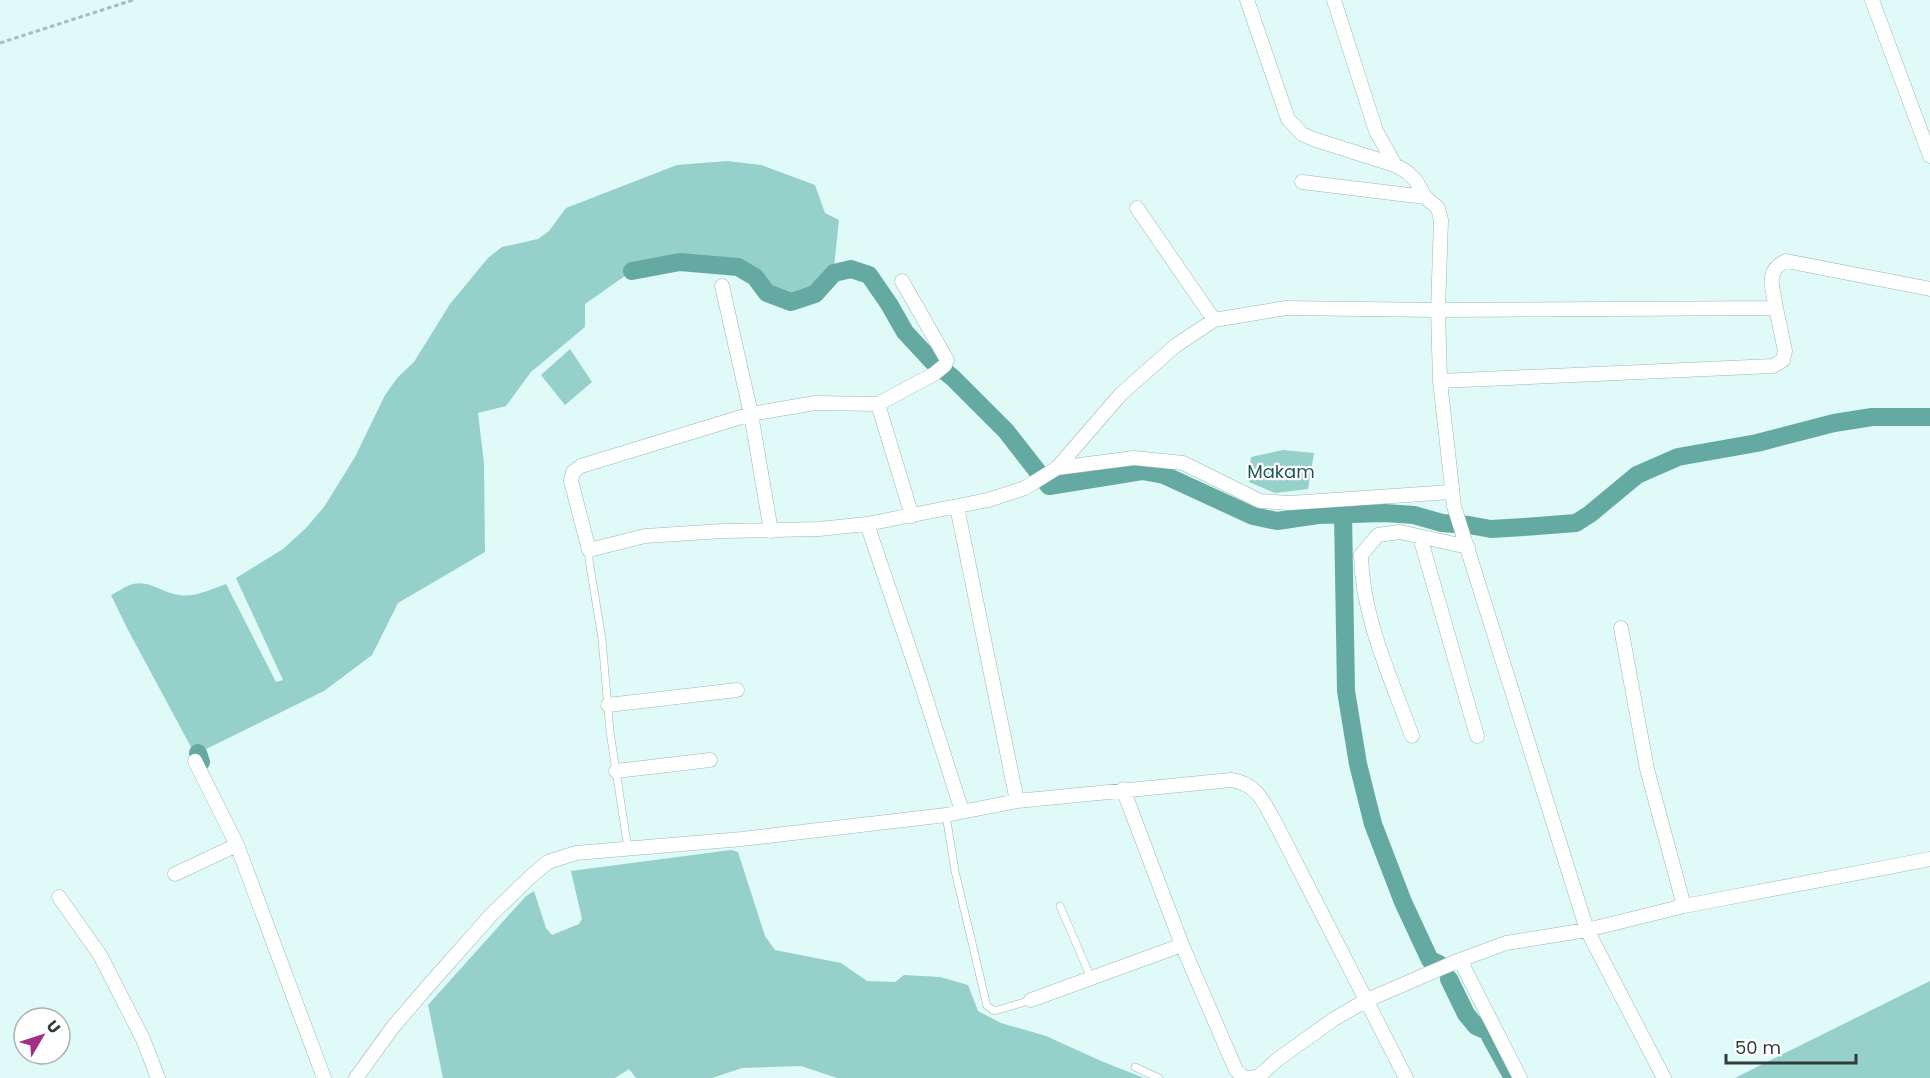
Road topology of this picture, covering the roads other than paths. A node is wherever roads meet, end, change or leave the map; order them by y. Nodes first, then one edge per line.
1 (1247, 0) edge
2 (1334, 0) edge
3 (1872, 0) edge
4 (1930, 156) edge
5 (1395, 165) junction
6 (1302, 182) dead end
7 (1425, 197) junction
8 (1137, 208) dead end
9 (902, 280) dead end
10 (722, 286) dead end
11 (1930, 289) edge
12 (1776, 308) junction
13 (1438, 310) junction
14 (1214, 320) junction
15 (1440, 381) junction
16 (878, 404) junction
17 (751, 414) junction
18 (1049, 474) junction
19 (1451, 492) junction
20 (957, 507) junction
21 (912, 516) junction
22 (867, 524) junction
23 (771, 531) junction
24 (1420, 537) junction
25 (1468, 547) junction
26 (589, 550) junction
27 (1621, 628) dead end
28 (737, 690) dead end
29 (608, 705) junction
30 (1412, 736) dead end
31 (1477, 736) dead end
32 (195, 760) dead end
33 (710, 760) dead end
34 (616, 771) junction
35 (1123, 789) junction
36 (1017, 801) junction
37 (962, 812) junction
38 (946, 815) junction
39 (237, 845) junction
40 (628, 849) junction
41 (1930, 859) edge
42 (175, 874) dead end
43 (59, 897) dead end
44 (1060, 906) dead end
45 (1683, 906) junction
46 (1587, 930) junction
47 (1182, 945) junction
48 (1460, 960) junction
49 (1091, 978) junction
50 (1031, 1000) joint
51 (1365, 1001) junction
52 (1135, 1067) dead end
53 (158, 1078) edge
54 (324, 1078) edge
55 (356, 1078) edge
56 (1159, 1078) edge
57 (1244, 1078) edge
58 (1406, 1078) edge
59 (1520, 1078) edge
60 (1664, 1078) edge

1 - 5 street
2 - 5 street
3 - 4 street
5 - 7 street
6 - 7 street
7 - 13 street
8 - 14 street
9 - 16 street
10 - 17 street
11 - 12 street
12 - 13 street
12 - 15 street
13 - 14 street
13 - 15 street
14 - 18 street
15 - 19 street
16 - 17 street
16 - 21 street
17 - 23 street
17 - 26 street
18 - 19 street
18 - 20 street
19 - 25 street
20 - 21 street
20 - 36 street
21 - 22 street
22 - 23 street
22 - 37 street
23 - 26 street
24 - 25 street
24 - 30 street
24 - 31 street
25 - 46 street
26 - 29 lane
27 - 45 street
28 - 29 street
29 - 34 lane
32 - 39 street
33 - 34 street
34 - 40 lane
35 - 36 street
35 - 47 street
35 - 51 street
36 - 37 street
37 - 38 street
38 - 40 street
38 - 50 lane
39 - 42 street
39 - 54 street
40 - 55 street
41 - 45 street
43 - 53 street
44 - 49 lane
45 - 46 street
46 - 48 street
46 - 60 street
47 - 49 street
47 - 57 street
48 - 51 street
48 - 59 street
49 - 50 street
51 - 57 street
51 - 58 street
52 - 56 lane

